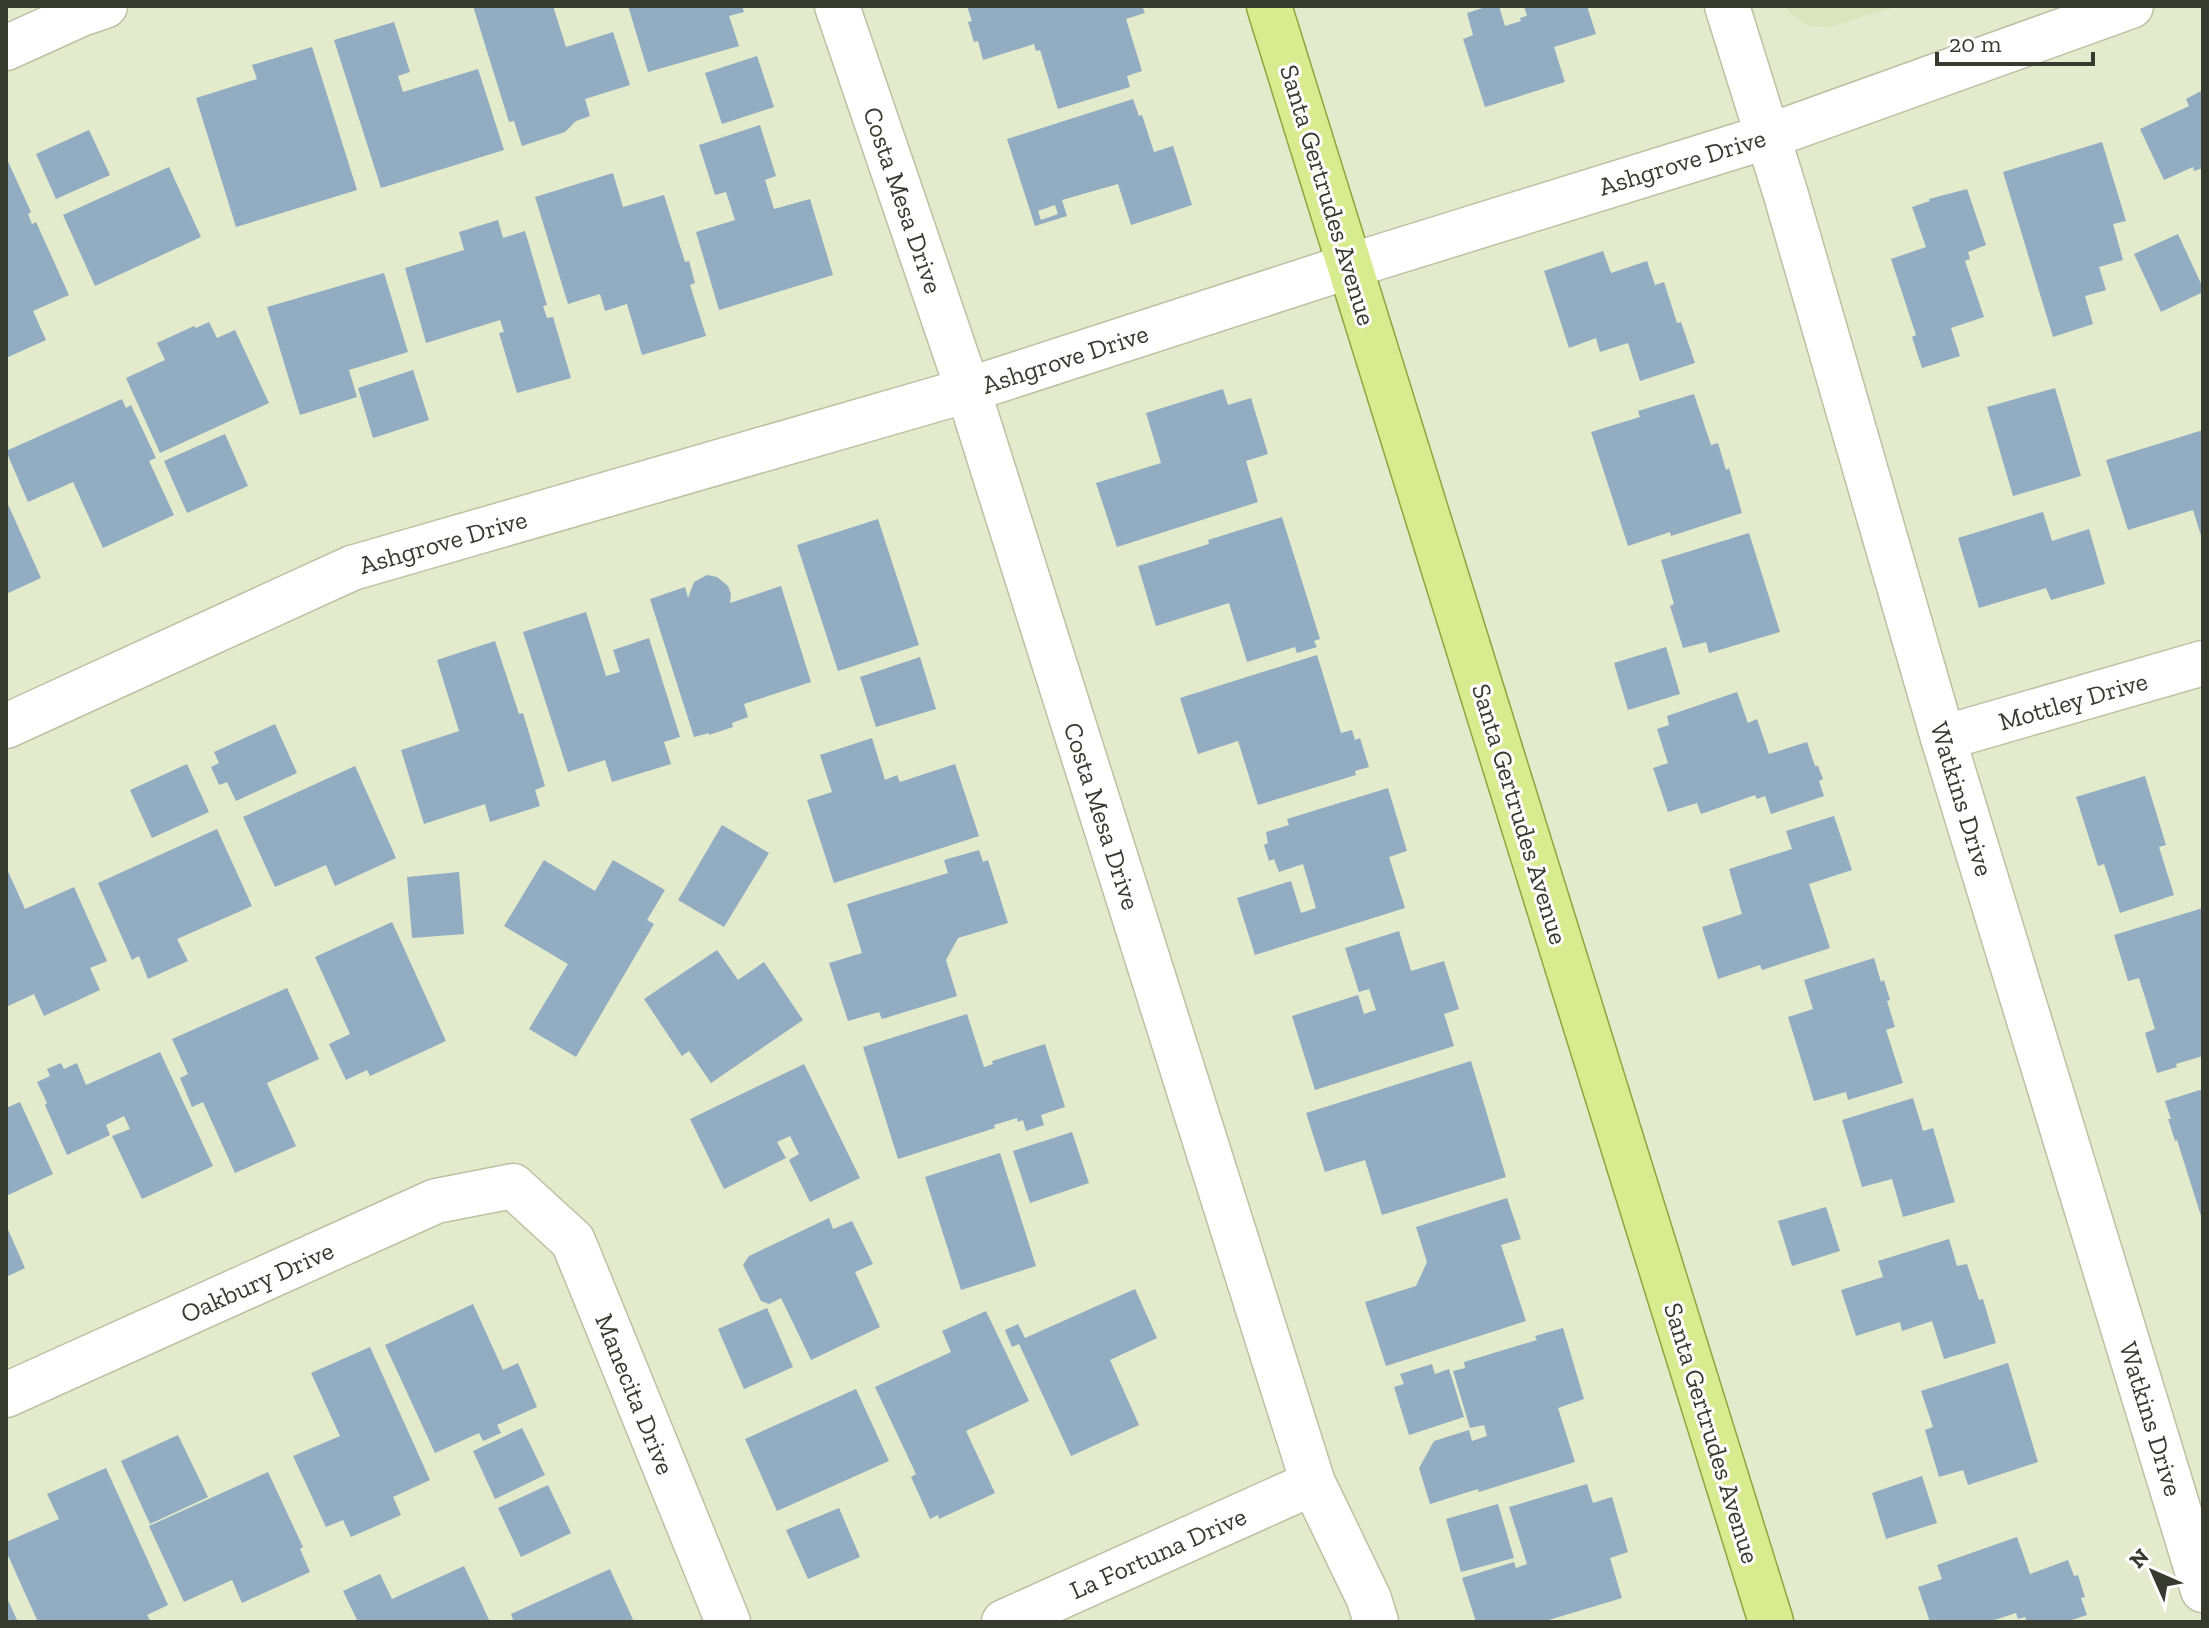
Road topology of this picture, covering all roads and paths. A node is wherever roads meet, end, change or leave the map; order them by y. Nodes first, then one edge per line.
1 (105, 6) edge
2 (837, 6) edge
3 (1269, 6) edge
4 (1727, 6) edge
5 (2131, 6) edge
6 (6, 48) edge
7 (1769, 136) junction
8 (1350, 266) junction
9 (968, 390) junction
10 (2203, 663) edge
11 (6, 726) edge
12 (1943, 738) junction
13 (513, 1186) joint
14 (6, 1395) edge
15 (1313, 1483) junction
16 (2203, 1590) edge
17 (728, 1622) edge
18 (1004, 1622) edge
19 (1376, 1622) edge
20 (1771, 1622) edge

1 - 6 street
2 - 9 street, Costa Mesa Drive
3 - 8 main road, Santa Gertrudes Avenue
4 - 7 street, Watkins Drive
5 - 7 street, Ashgrove Drive
7 - 8 street, Ashgrove Drive
7 - 12 street, Watkins Drive
8 - 9 street, Ashgrove Drive
8 - 20 main road, Santa Gertrudes Avenue
9 - 11 street, Ashgrove Drive
9 - 15 street, Costa Mesa Drive
10 - 12 street, Mottley Drive
12 - 16 street, Watkins Drive
13 - 14 street, Oakbury Drive
13 - 17 street, Manecita Drive
15 - 18 street, La Fortuna Drive
15 - 19 street, Costa Mesa Drive

